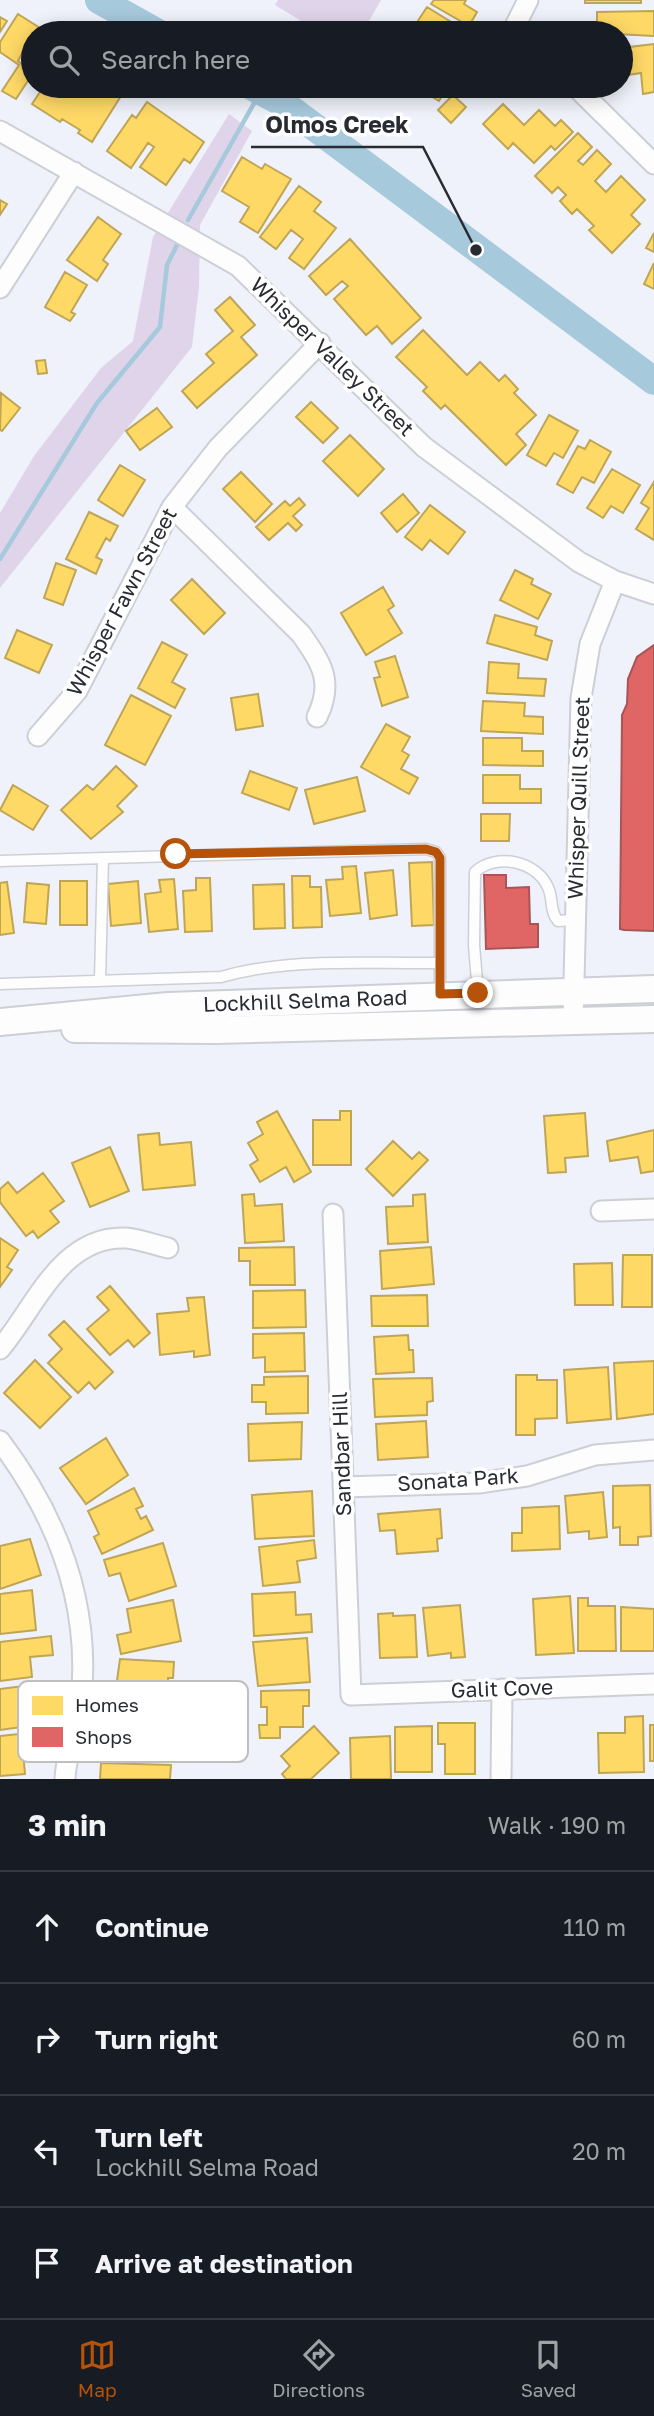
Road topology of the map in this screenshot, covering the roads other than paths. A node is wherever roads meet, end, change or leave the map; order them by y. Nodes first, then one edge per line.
1 (528, 0) edge
2 (521, 21) edge
3 (587, 98) edge
4 (0, 131) edge
5 (654, 164) edge
6 (74, 172) junction
7 (0, 288) edge
8 (320, 343) junction
9 (172, 507) junction
10 (615, 581) junction
11 (654, 594) edge
12 (317, 717) dead end
13 (38, 736) dead end
14 (103, 858) junction
15 (0, 860) edge
16 (575, 920) junction
17 (439, 963) junction
18 (100, 981) junction
19 (0, 984) edge
20 (654, 989) edge
21 (574, 990) junction
22 (478, 993) junction
23 (434, 995) junction
24 (654, 1019) edge
25 (573, 1021) junction
26 (0, 1024) edge
27 (429, 1024) junction
28 (654, 1209) edge
29 (601, 1211) dead end
30 (333, 1214) dead end
31 (168, 1248) dead end
32 (0, 1349) edge
33 (0, 1441) edge
34 (654, 1450) edge
35 (343, 1487) junction
36 (82, 1681) edge
37 (654, 1684) edge
38 (502, 1689) junction
39 (351, 1695) joint
40 (501, 1779) edge

1 - 2 street
3 - 5 street
4 - 6 street, Whisper Valley Street
6 - 7 street
6 - 8 street, Whisper Valley Street
8 - 9 street, Whisper Fawn Street
8 - 10 street, Whisper Valley Street
9 - 12 street
9 - 13 street, Whisper Fawn Street
10 - 11 street, Whisper Valley Street
10 - 16 street, Whisper Quill Street
14 - 15 lane
14 - 17 lane
14 - 18 lane
16 - 21 street, Whisper Quill Street
16 - 22 lane
17 - 18 lane
17 - 23 lane
18 - 19 lane
20 - 21 main road, Lockhill Selma Road
21 - 22 main road, Lockhill Selma Road
21 - 25 street, Whisper Quill Street
22 - 23 main road, Lockhill Selma Road
23 - 26 main road, Lockhill Selma Road
23 - 27 street
24 - 25 main road, Lockhill Selma Road
25 - 27 main road, Lockhill Selma Road
26 - 27 main road, Lockhill Selma Road
28 - 29 street
30 - 35 street, Sandbar Hill
31 - 32 street
33 - 36 street
34 - 35 street, Sonata Park
35 - 39 street, Sandbar Hill
37 - 38 street, Galit Cove
38 - 39 street, Galit Cove
38 - 40 street

